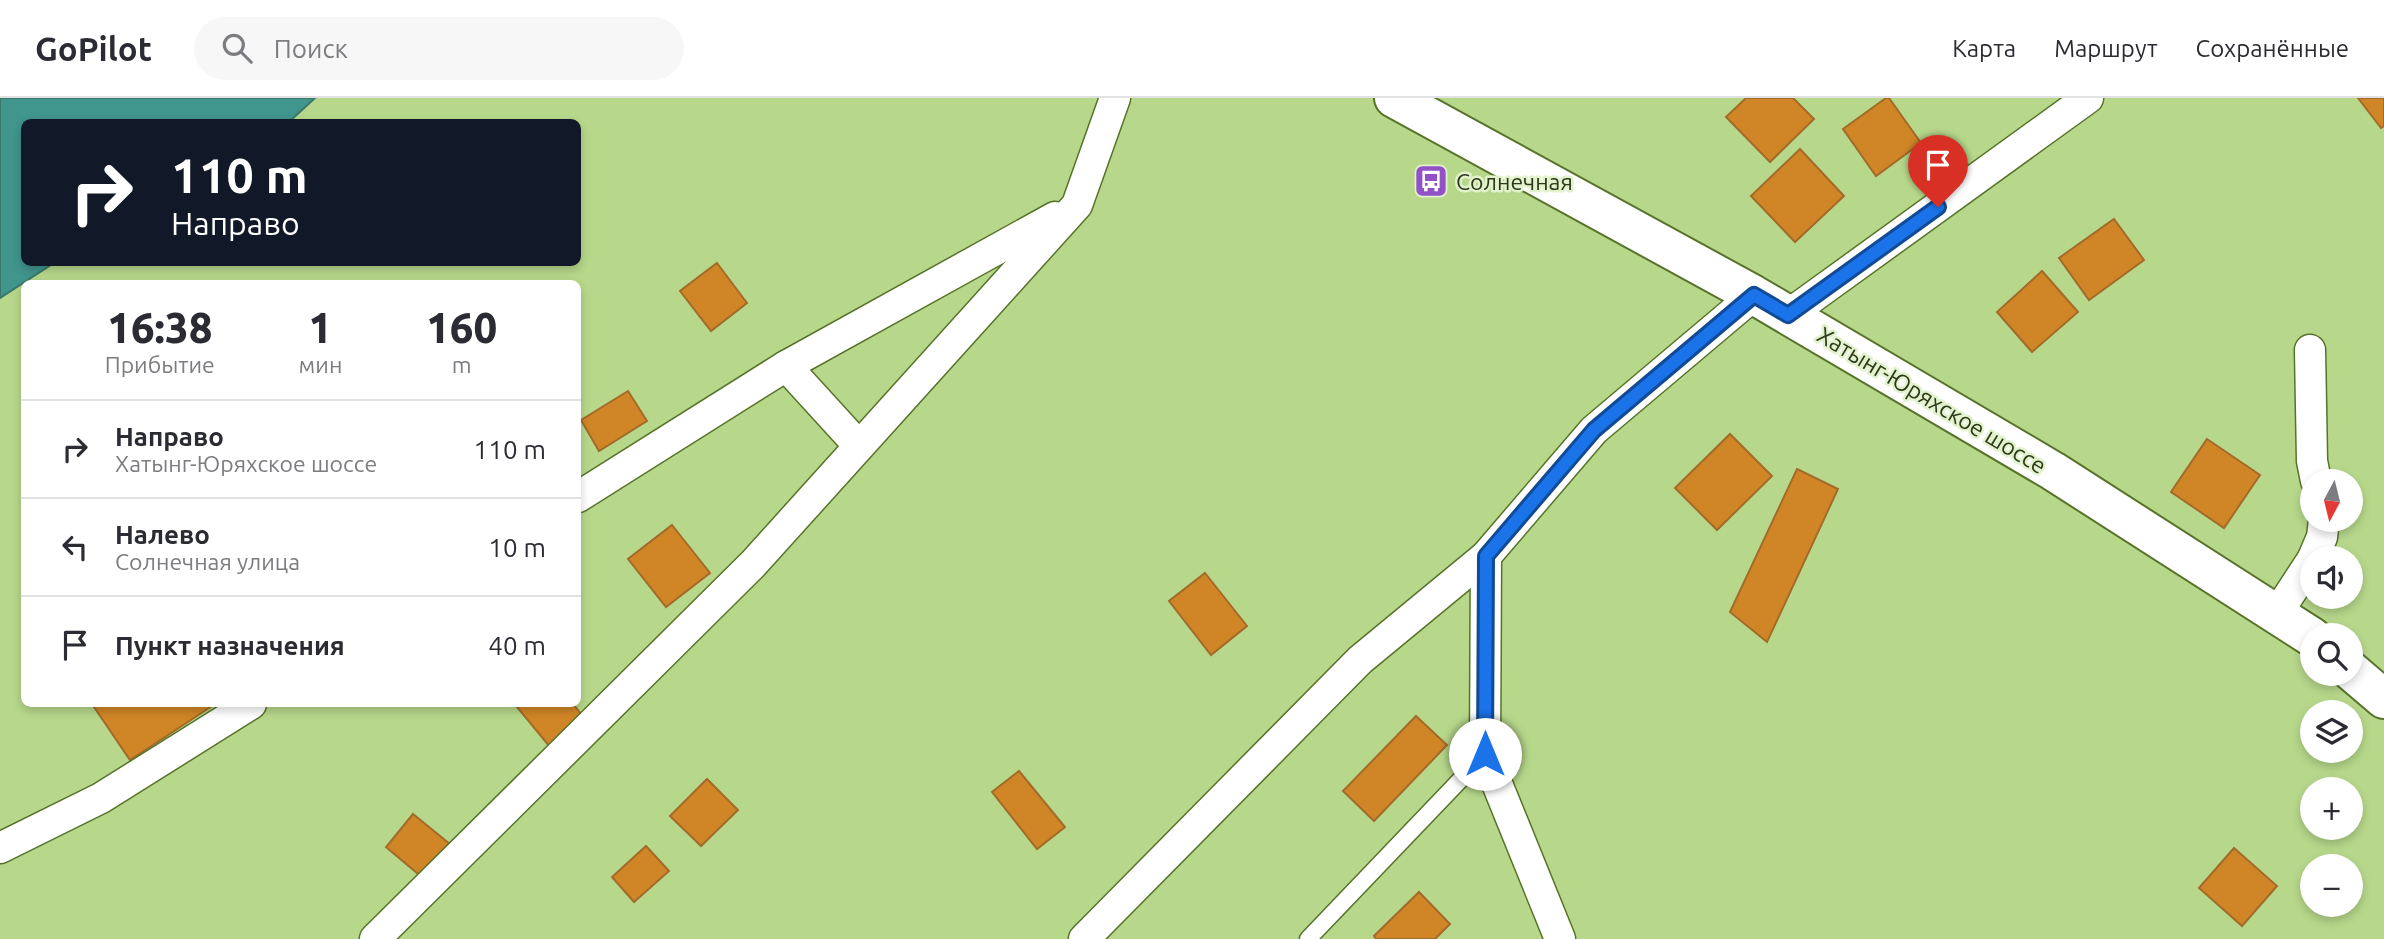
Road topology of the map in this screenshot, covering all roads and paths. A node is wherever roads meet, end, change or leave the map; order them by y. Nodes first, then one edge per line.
1 (1115, 98) edge
2 (2088, 98) edge
3 (1402, 99) edge
4 (1077, 205) junction
5 (1754, 295) junction
6 (1788, 315) junction
7 (2310, 351) dead end
8 (786, 366) junction
9 (859, 446) junction
10 (2314, 469) edge
11 (581, 495) edge
12 (1486, 556) junction
13 (2300, 578) edge
14 (2276, 615) junction
15 (2300, 630) edge
16 (2363, 681) edge
17 (2384, 699) edge
18 (246, 707) edge
19 (1485, 754) junction
20 (0, 848) edge
21 (375, 939) edge
22 (1084, 939) edge
23 (1308, 939) edge
24 (1560, 939) edge

1 - 4 street
2 - 6 street
3 - 5 street, Хатынг-Юряхское шоссе
4 - 8 street
4 - 9 street
5 - 6 street, Хатынг-Юряхское шоссе
5 - 12 street
6 - 14 street, Хатынг-Юряхское шоссе
7 - 10 street
8 - 9 street
8 - 11 street
9 - 21 street
12 - 19 street
12 - 22 street
13 - 14 street
14 - 15 street, Хатынг-Юряхское шоссе
16 - 17 street
18 - 20 street
19 - 23 lane
19 - 24 street

